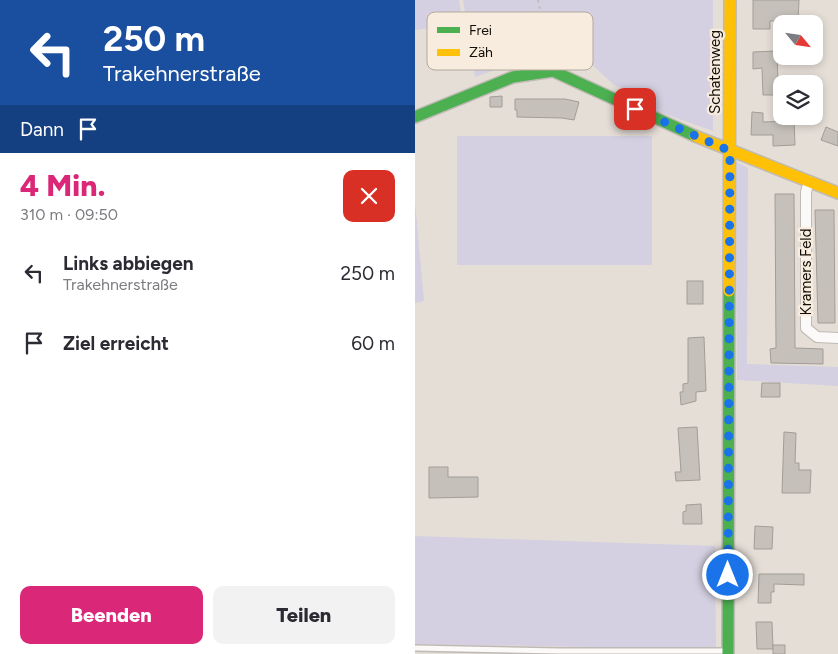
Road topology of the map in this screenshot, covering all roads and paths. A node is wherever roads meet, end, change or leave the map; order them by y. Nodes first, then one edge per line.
1 (730, 0) edge
2 (553, 71) joint
3 (415, 117) edge
4 (730, 151) junction
5 (809, 181) junction
6 (838, 193) edge
7 (838, 338) edge
8 (415, 648) edge
9 (728, 653) edge

1 - 4 street, Schatenweg
2 - 3 street
2 - 4 street
4 - 5 street
4 - 9 street, Schatenweg
5 - 6 street
5 - 7 street, Kramers Feld
8 - 9 lane

